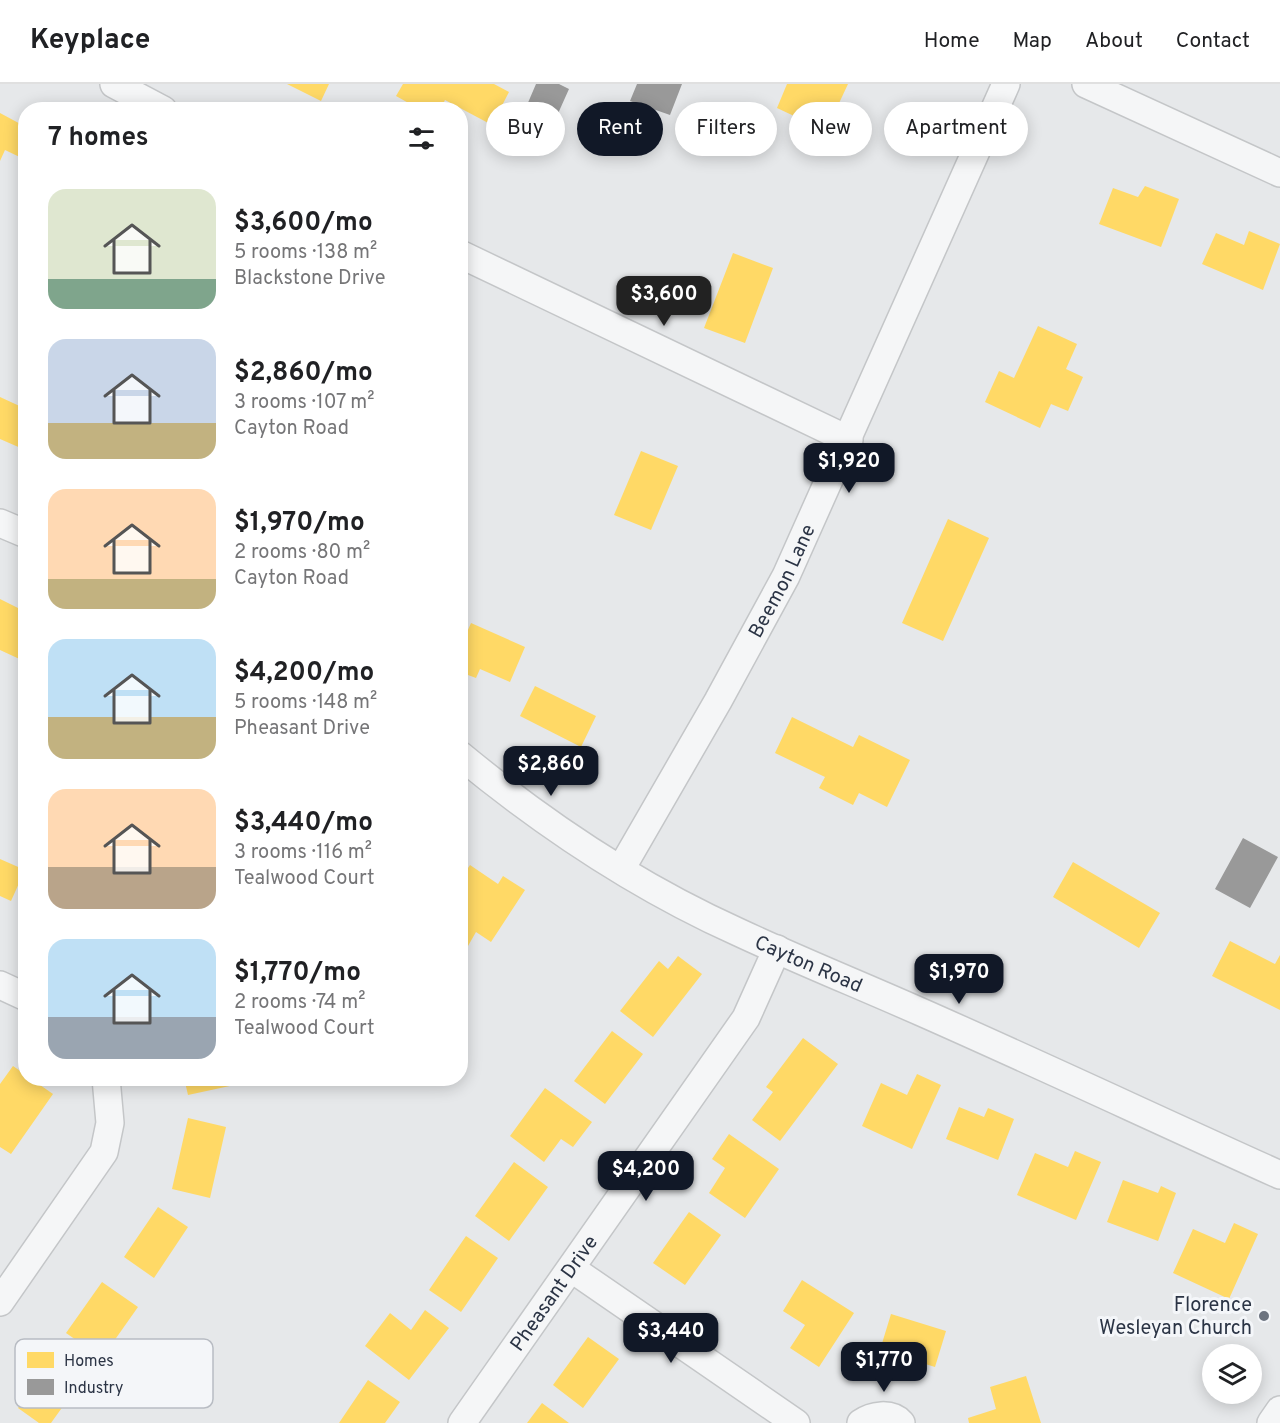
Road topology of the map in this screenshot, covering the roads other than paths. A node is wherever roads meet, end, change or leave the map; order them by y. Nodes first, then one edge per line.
1 (114, 84) edge
2 (1006, 84) edge
3 (1086, 84) edge
4 (148, 102) edge
5 (1280, 173) edge
6 (468, 258) edge
7 (849, 440) junction
8 (0, 523) edge
9 (18, 531) edge
10 (468, 761) edge
11 (621, 868) junction
12 (777, 949) junction
13 (0, 985) edge
14 (18, 993) edge
15 (107, 1086) edge
16 (1280, 1175) edge
17 (572, 1269) junction
18 (0, 1302) edge
19 (1280, 1410) edge
20 (462, 1423) edge
21 (796, 1423) edge
22 (861, 1423) edge
23 (901, 1423) edge
24 (1271, 1423) edge

1 - 4 street
2 - 7 street, Beemon Lane
3 - 5 street
6 - 7 street
7 - 11 street, Beemon Lane
8 - 9 street
10 - 11 street, Cayton Road
11 - 12 street, Cayton Road
12 - 16 street, Cayton Road
12 - 17 street, Pheasant Drive
13 - 14 street
15 - 18 street
17 - 20 street, Pheasant Drive
17 - 21 street
19 - 24 street
22 - 23 street

